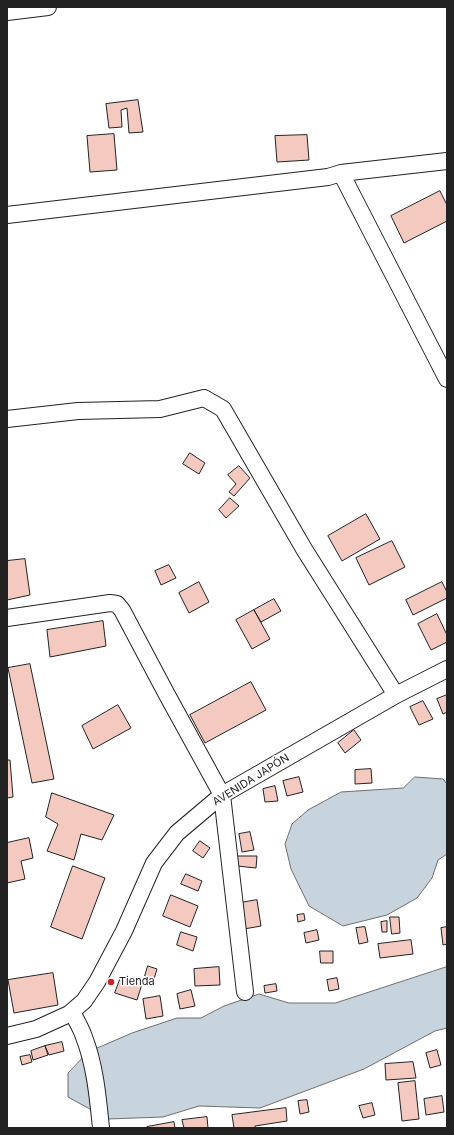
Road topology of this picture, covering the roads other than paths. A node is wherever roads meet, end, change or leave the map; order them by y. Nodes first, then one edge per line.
1 (48, 7) edge
2 (7, 12) edge
3 (447, 161) edge
4 (341, 173) junction
5 (7, 215) edge
6 (447, 379) edge
7 (7, 419) edge
8 (7, 618) edge
9 (447, 669) edge
10 (396, 695) junction
11 (222, 795) junction
12 (245, 992) dead end
13 (72, 1012) junction
14 (7, 1036) edge
15 (100, 1128) edge

1 - 2 street
3 - 4 street
4 - 5 street
4 - 6 street
7 - 10 street
8 - 11 street
9 - 10 street, AVENIDA JAPÓN
10 - 11 street, AVENIDA JAPÓN
11 - 12 street
11 - 13 street, AVENIDA JAPÓN
13 - 14 street, AVENIDA JAPÓN
13 - 15 street

